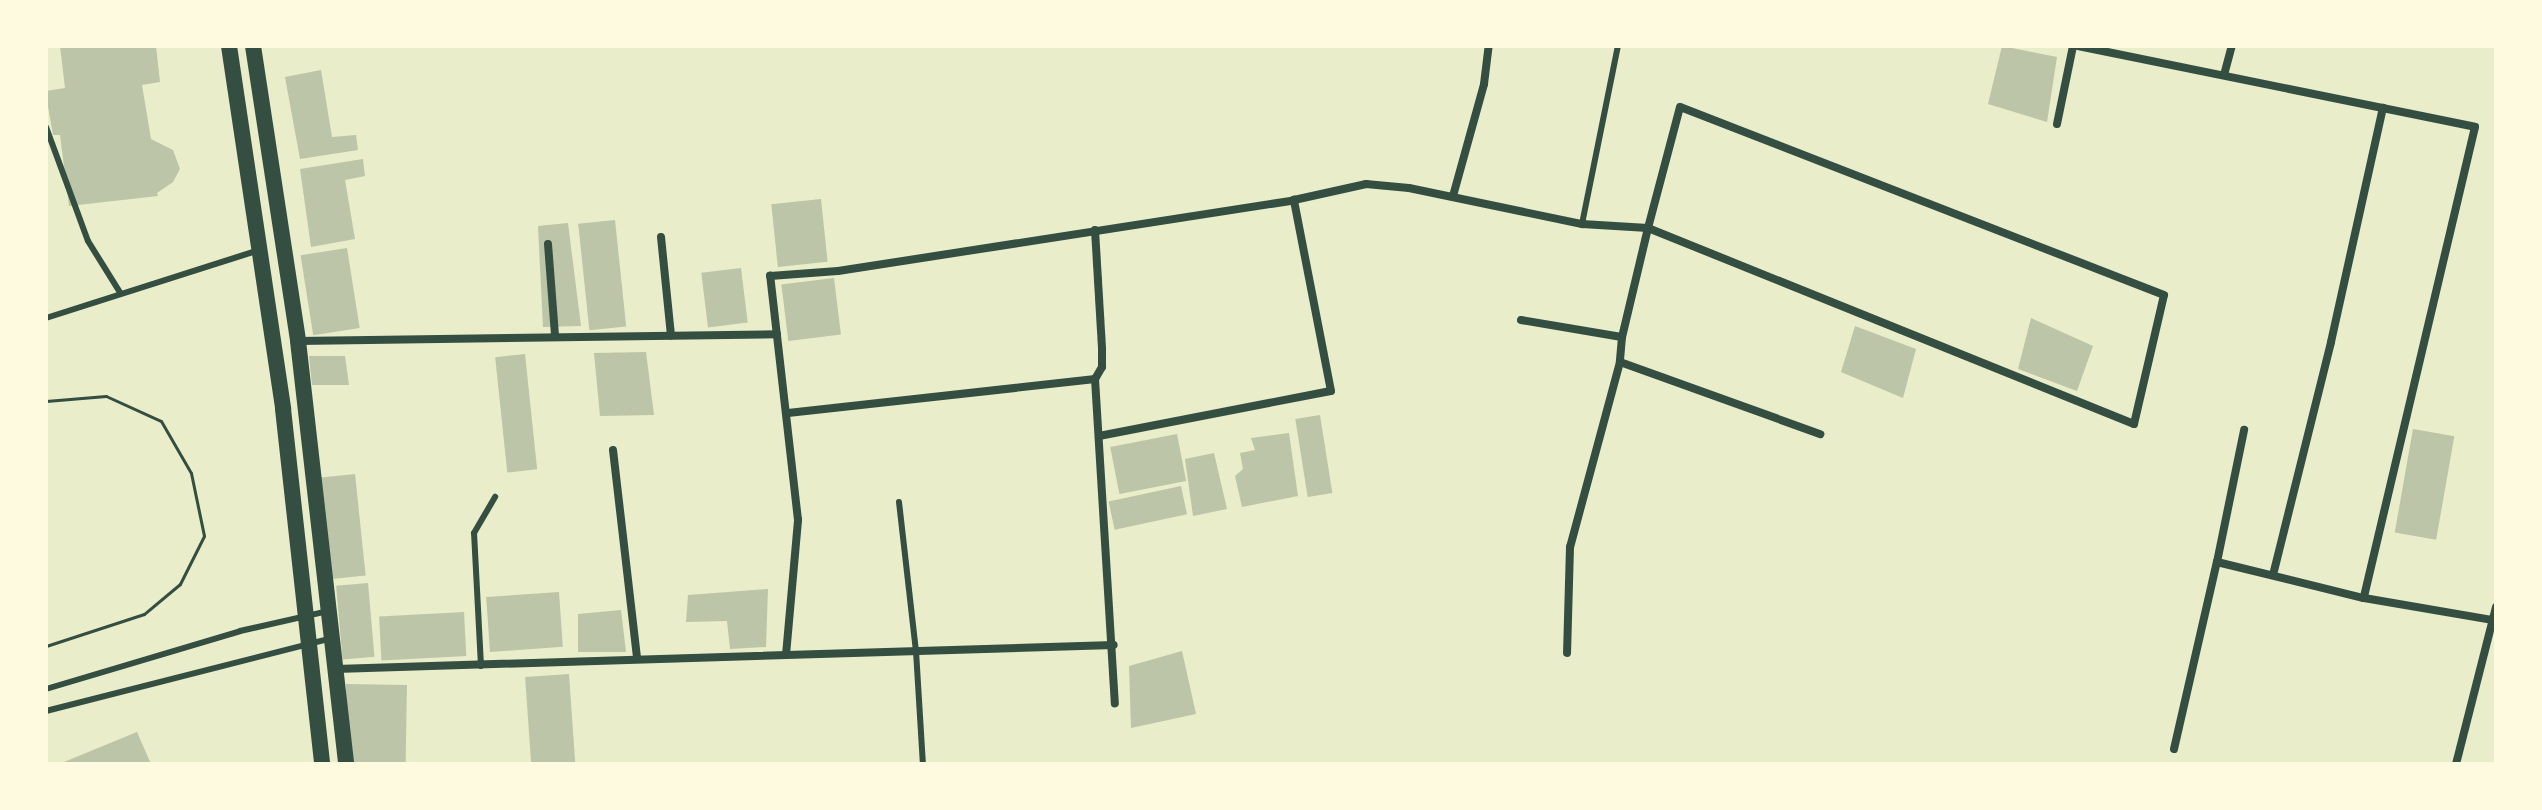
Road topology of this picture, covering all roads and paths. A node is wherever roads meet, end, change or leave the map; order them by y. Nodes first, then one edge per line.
1 (229, 46) edge
2 (253, 46) edge
3 (1489, 46) edge
4 (1618, 46) edge
5 (2075, 46) edge
6 (2232, 46) edge
7 (2224, 75) junction
8 (2383, 108) junction
9 (2057, 124) dead end
10 (46, 127) edge
11 (1453, 196) junction
12 (1294, 200) junction
13 (1582, 224) junction
14 (1648, 228) junction
15 (1095, 230) junction
16 (661, 237) dead end
17 (548, 244) dead end
18 (262, 249) junction
19 (121, 294) junction
20 (46, 318) edge
21 (1521, 320) dead end
22 (777, 334) junction
23 (671, 335) junction
24 (555, 336) junction
25 (1622, 337) junction
26 (298, 341) junction
27 (1620, 362) junction
28 (1095, 379) junction
29 (46, 401) edge
30 (788, 413) junction
31 (2244, 430) dead end
32 (1820, 434) dead end
33 (1099, 436) junction
34 (613, 450) dead end
35 (495, 497) dead end
36 (899, 502) dead end
37 (2217, 562) junction
38 (2273, 575) junction
39 (2364, 598) junction
40 (2496, 607) edge
41 (329, 611) junction
42 (306, 615) junction
43 (2493, 620) junction
44 (332, 638) junction
45 (309, 641) junction
46 (1114, 645) junction
47 (46, 646) edge
48 (916, 651) junction
49 (1567, 653) dead end
50 (786, 655) junction
51 (637, 658) junction
52 (481, 666) junction
53 (336, 669) junction
54 (46, 689) edge
55 (1115, 703) dead end
56 (46, 711) edge
57 (2174, 749) dead end
58 (322, 764) edge
59 (346, 764) edge
60 (923, 764) edge
61 (2456, 764) edge

1 - 18 main road
2 - 26 main road
3 - 11 street
4 - 13 lane
5 - 7 street
5 - 9 street
6 - 7 street
7 - 8 street
8 - 38 street
8 - 39 street
10 - 19 lane
11 - 12 street
11 - 13 street
12 - 15 street
12 - 33 street
13 - 14 street
14 - 14 street
14 - 25 street
15 - 22 street
15 - 28 street
16 - 23 street
17 - 24 street
18 - 19 lane
18 - 42 main road
19 - 20 lane
21 - 25 street
22 - 23 street
22 - 30 street
23 - 24 street
24 - 26 street
25 - 27 street
26 - 41 main road
27 - 32 street
27 - 49 street
28 - 30 street
28 - 33 street
29 - 47 path
30 - 50 street
31 - 37 street
33 - 46 street
34 - 51 street
35 - 52 lane
36 - 48 lane
37 - 38 street
37 - 57 street
38 - 39 street
39 - 43 street
40 - 43 street
41 - 42 lane
41 - 44 main road
42 - 45 main road
42 - 54 lane
43 - 61 street
44 - 45 lane
44 - 53 main road
45 - 56 lane
45 - 58 main road
46 - 48 street
46 - 55 street
48 - 50 street
48 - 60 lane
50 - 51 street
51 - 52 street
52 - 53 street
53 - 59 main road

